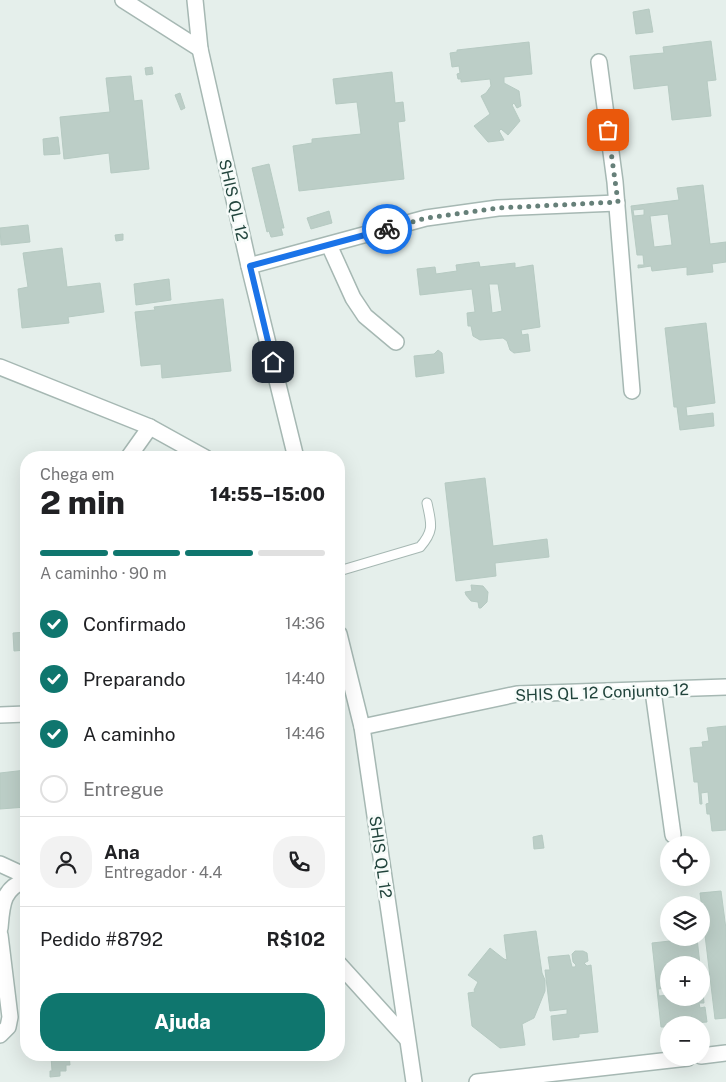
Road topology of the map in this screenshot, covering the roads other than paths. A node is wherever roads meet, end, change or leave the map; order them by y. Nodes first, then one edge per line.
1 (123, 0) edge
2 (195, 0) edge
3 (200, 48) junction
4 (599, 62) dead end
5 (618, 202) junction
6 (329, 245) junction
7 (250, 266) junction
8 (396, 342) dead end
9 (0, 368) edge
10 (16, 373) junction
11 (0, 375) edge
12 (632, 391) dead end
13 (150, 427) junction
14 (133, 451) edge
15 (193, 451) edge
16 (294, 451) edge
17 (427, 502) dead end
18 (345, 569) edge
19 (345, 658) edge
20 (726, 687) edge
21 (653, 691) junction
22 (20, 714) edge
23 (0, 715) edge
24 (362, 727) junction
25 (673, 835) dead end
26 (0, 864) edge
27 (20, 873) edge
28 (20, 882) edge
29 (0, 928) edge
30 (0, 935) edge
31 (345, 971) edge
32 (0, 1035) edge
33 (408, 1039) junction
34 (726, 1053) edge
35 (710, 1055) edge
36 (660, 1061) edge
37 (414, 1082) edge
38 (477, 1082) edge

1 - 3 street
2 - 3 street, SHIS QL 12
3 - 7 street, SHIS QL 12
4 - 5 street
5 - 6 street
5 - 12 street
6 - 7 street
6 - 8 street
7 - 16 street, SHIS QL 12
9 - 10 street
10 - 11 lane
10 - 13 street
13 - 14 street
13 - 15 street
17 - 18 lane
19 - 24 street, SHIS QL 12
20 - 21 street, SHIS QL 12 Conjunto 12
21 - 24 street, SHIS QL 12 Conjunto 12
21 - 25 street
22 - 23 street
24 - 33 street, SHIS QL 12
26 - 27 street
28 - 29 street
30 - 32 street
31 - 33 street
33 - 37 street, SHIS QL 12
34 - 35 street
36 - 38 street

